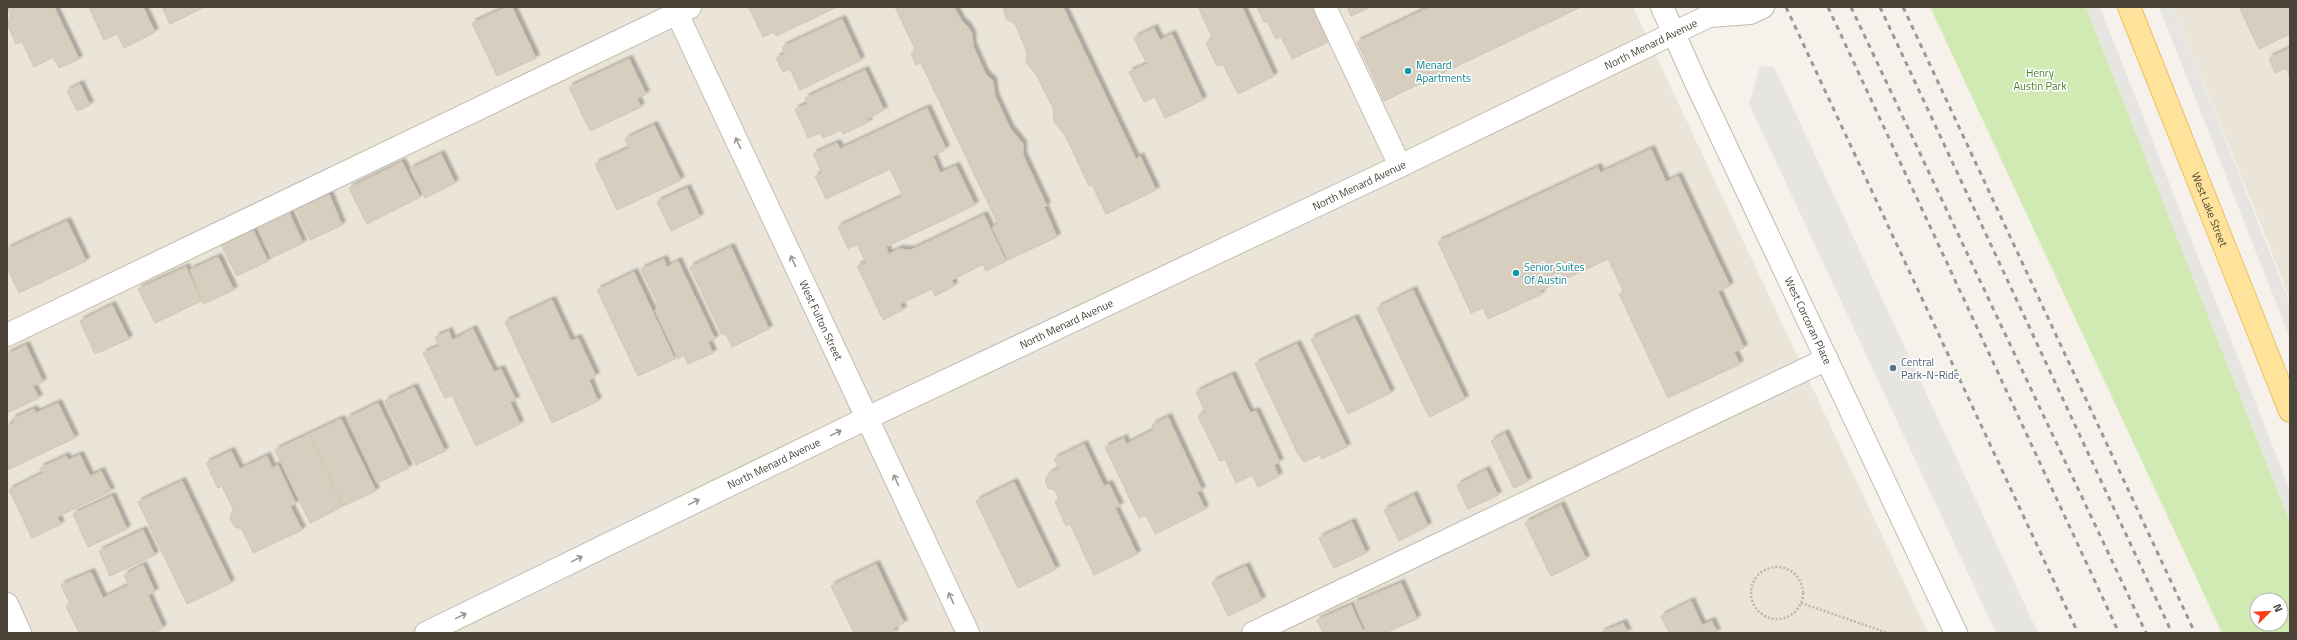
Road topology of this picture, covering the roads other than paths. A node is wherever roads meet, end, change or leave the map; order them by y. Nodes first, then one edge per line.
1 (1326, 7) edge
2 (1662, 7) edge
3 (1763, 7) edge
4 (2129, 7) edge
5 (680, 9) edge
6 (1712, 11) edge
7 (1673, 33) junction
8 (1400, 166) junction
9 (7, 335) edge
10 (1827, 359) junction
11 (2290, 412) edge
12 (867, 418) junction
13 (7, 604) edge
14 (20, 633) edge
15 (426, 633) edge
16 (968, 633) edge
17 (1253, 633) edge
18 (1956, 633) edge

1 - 8 street
2 - 7 street, West Corcoran Place
3 - 6 street, North Menard Avenue
4 - 11 main road, West Lake Street
5 - 9 street
12 -> 5 street, West Fulton Street
6 - 7 street, North Menard Avenue
7 - 8 street, North Menard Avenue
7 - 10 street, West Corcoran Place
8 - 12 street, North Menard Avenue
10 - 17 street
10 - 18 street, West Corcoran Place
15 -> 12 street, North Menard Avenue
16 -> 12 street, West Fulton Street
13 - 14 street

